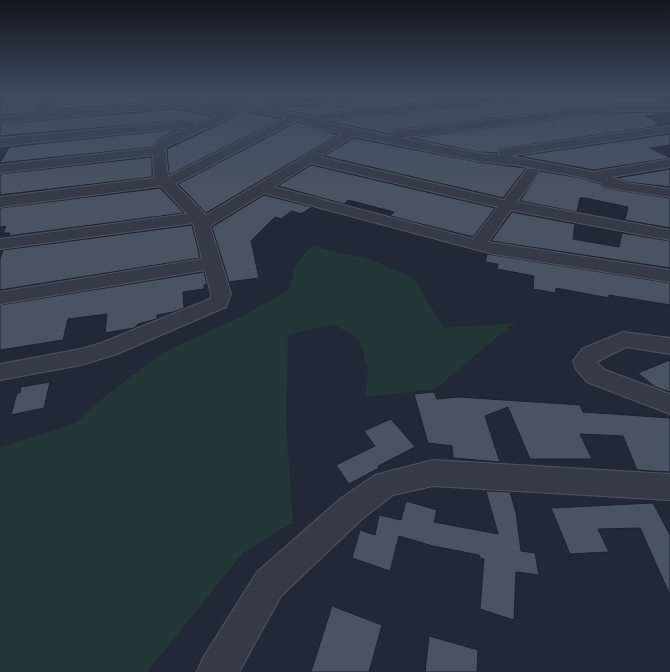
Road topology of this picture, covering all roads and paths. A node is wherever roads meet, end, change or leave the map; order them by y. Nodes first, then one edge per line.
1 (164, 126) edge
2 (200, 126) edge
3 (279, 126) edge
4 (323, 126) edge
5 (464, 126) edge
6 (529, 126) edge
7 (670, 129) edge
8 (536, 130) dead end
9 (353, 132) junction
10 (376, 137) junction
11 (549, 137) dead end
12 (0, 142) edge
13 (562, 144) junction
14 (159, 151) junction
15 (478, 157) junction
16 (310, 158) junction
17 (670, 163) edge
18 (0, 169) edge
19 (532, 172) junction
20 (592, 176) junction
21 (165, 182) junction
22 (622, 185) junction
23 (262, 188) junction
24 (670, 193) edge
25 (0, 202) edge
26 (507, 204) junction
27 (200, 221) junction
28 (670, 235) edge
29 (0, 244) edge
30 (478, 244) junction
31 (212, 263) junction
32 (670, 276) edge
33 (0, 298) edge
34 (670, 346) edge
35 (0, 372) edge
36 (670, 404) edge
37 (670, 487) edge
38 (217, 672) edge

1 - 12 street
2 - 14 street
3 - 21 street
4 - 9 street
5 - 10 street
6 - 8 street
7 - 13 street
9 - 10 street
9 - 16 street
10 - 15 street
11 - 13 street
13 - 15 street
14 - 18 street
14 - 21 street
15 - 19 street
15 - 20 street
16 - 23 street
16 - 26 street
17 - 20 street
19 - 22 street
19 - 26 street
20 - 22 street
21 - 25 street
21 - 27 street
22 - 24 street
23 - 27 street
23 - 30 street
26 - 28 street
26 - 30 street
27 - 29 street
27 - 31 street
30 - 32 street
31 - 33 street
31 - 35 street
34 - 36 street
37 - 38 street

